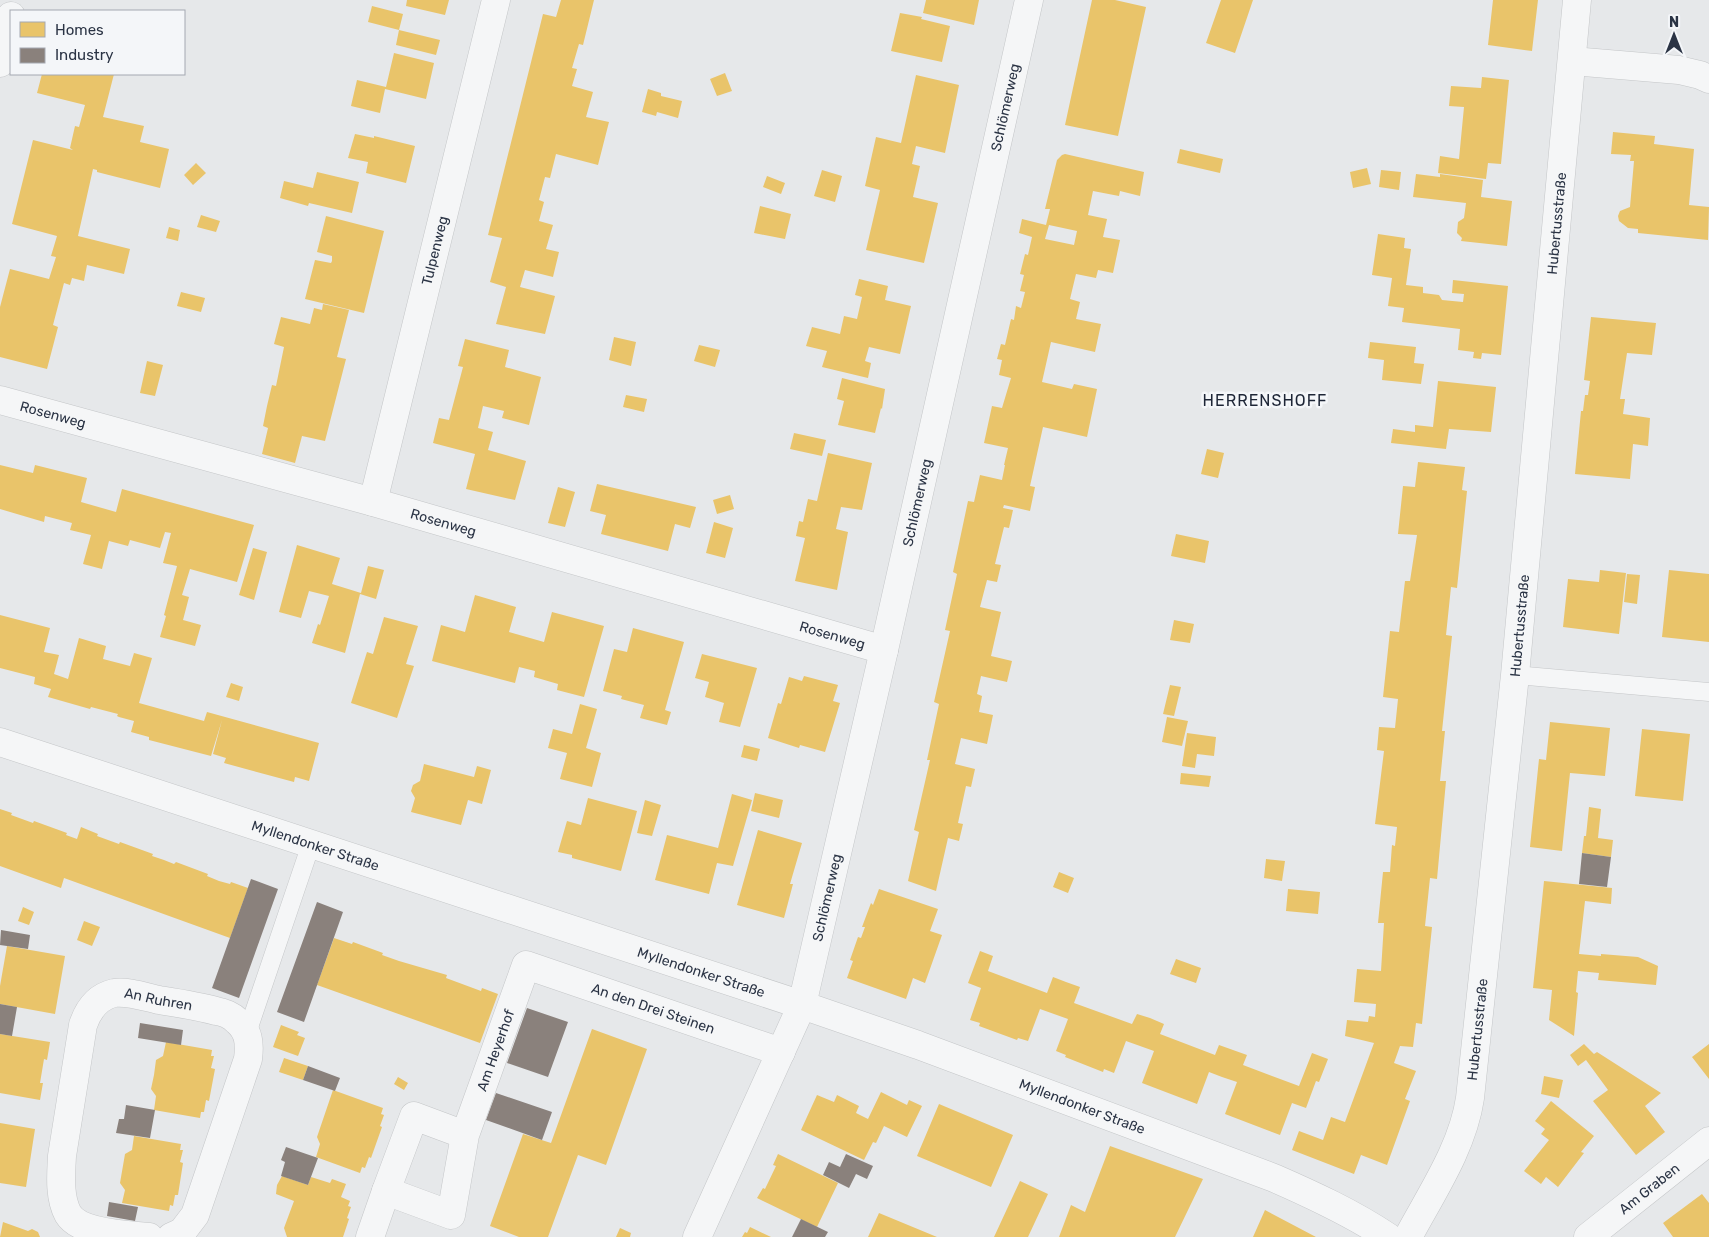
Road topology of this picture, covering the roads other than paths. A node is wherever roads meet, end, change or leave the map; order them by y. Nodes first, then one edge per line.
1 (496, 0) edge
2 (1029, 0) edge
3 (1577, 0) edge
4 (10, 20) edge
5 (1572, 60) junction
6 (0, 63) edge
7 (1709, 79) edge
8 (0, 400) edge
9 (374, 502) junction
10 (884, 650) junction
11 (1515, 675) junction
12 (1709, 692) edge
13 (0, 742) edge
14 (311, 844) junction
15 (526, 965) joint
16 (802, 1005) junction
17 (247, 1033) junction
18 (781, 1052) junction
19 (465, 1135) junction
20 (1709, 1141) edge
21 (386, 1191) junction
22 (101, 1234) edge
23 (149, 1237) edge
24 (172, 1237) edge
25 (370, 1237) edge
26 (697, 1237) edge
27 (1388, 1237) edge
28 (1408, 1237) edge
29 (1588, 1237) edge

1 - 9 street, Tulpenweg
2 - 10 street, Schlömerweg
3 - 5 street, Hubertusstraße
4 - 6 street
5 - 7 street
5 - 11 street, Hubertusstraße
8 - 9 street, Rosenweg
9 - 10 street, Rosenweg
10 - 16 street, Schlömerweg
11 - 12 lane
11 - 28 street, Hubertusstraße
13 - 14 street, Myllendonker Straße
14 - 16 street, Myllendonker Straße
14 - 17 lane
15 - 18 street, An den Drei Steinen
15 - 19 street, Am Heyerhof
16 - 18 street
16 - 27 street, Myllendonker Straße
17 - 22 street, An Ruhren
17 - 24 street
18 - 26 street
19 - 21 street
19 - 21 street, Am Heyerhof
20 - 29 street, Am Graben
21 - 25 street
22 - 23 street, An Ruhren

